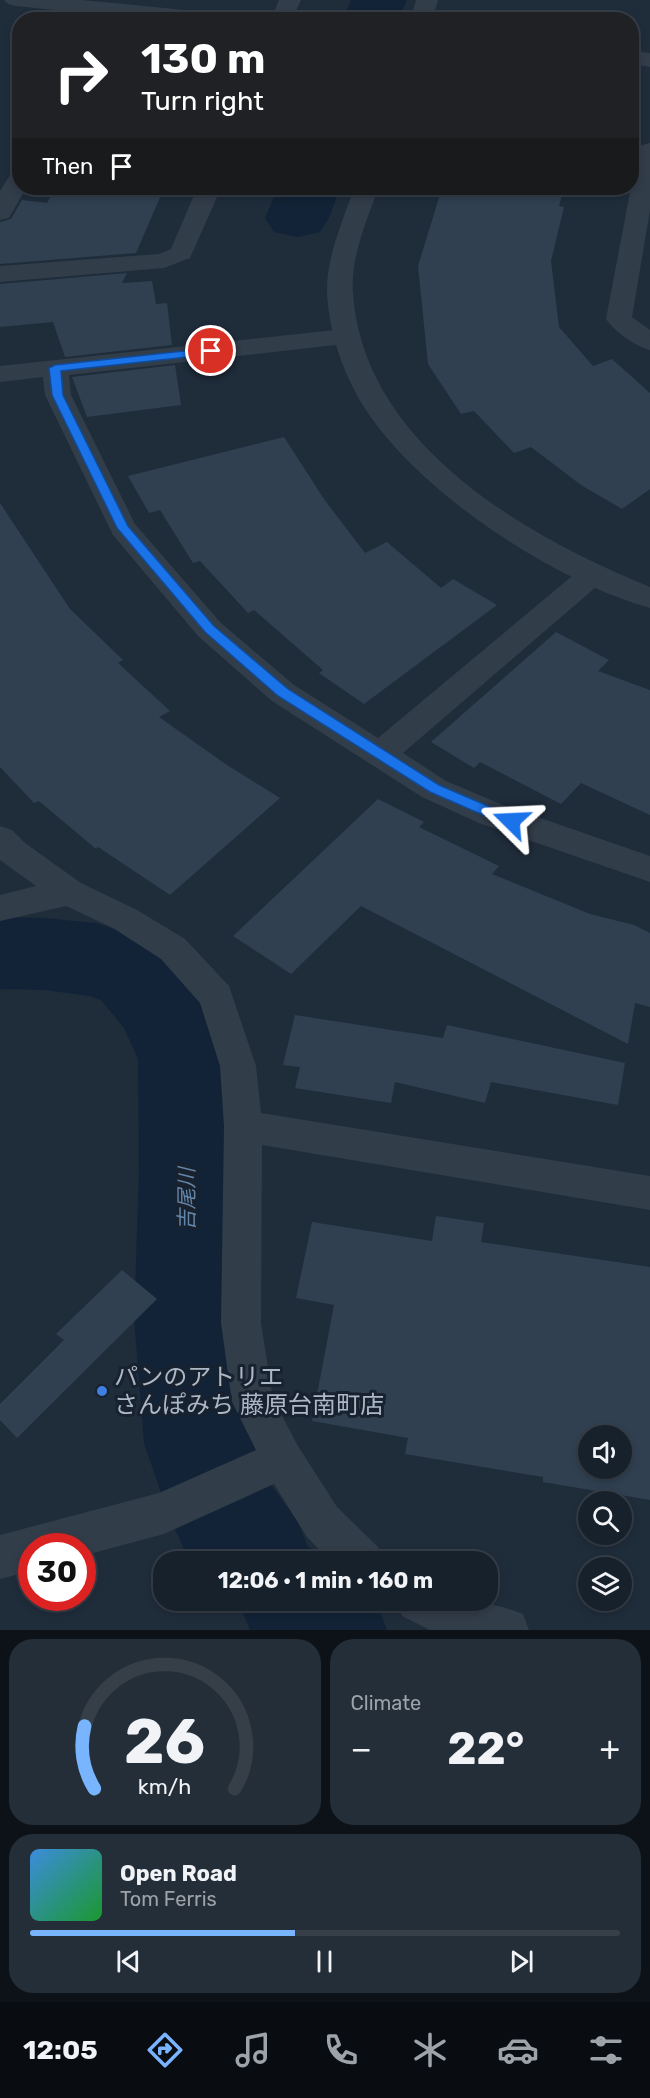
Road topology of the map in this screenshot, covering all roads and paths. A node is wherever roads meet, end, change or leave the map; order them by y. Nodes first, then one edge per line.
1 (15, 0) edge
2 (110, 9) edge
3 (142, 12) edge
4 (650, 150) edge
5 (12, 191) edge
6 (206, 195) edge
7 (364, 195) edge
8 (0, 213) edge
9 (640, 245) edge
10 (0, 274) edge
11 (344, 337) junction
12 (650, 342) edge
13 (55, 368) junction
14 (0, 374) edge
15 (593, 574) junction
16 (650, 598) edge
17 (381, 754) junction
18 (0, 839) edge
19 (650, 869) edge
20 (69, 892) junction
21 (0, 908) edge
22 (243, 1126) junction
23 (650, 1193) edge
24 (284, 1460) junction
25 (89, 1533) edge
26 (351, 1551) edge
27 (18, 1552) edge
28 (0, 1557) edge
29 (439, 1611) edge
30 (507, 1630) edge

1 - 2 street
2 - 3 street
4 - 9 street
5 - 8 street
6 - 10 street
7 - 11 street
9 - 12 street
11 - 13 street
11 - 15 street
13 - 14 street
13 - 17 street
15 - 16 street
15 - 17 street
17 - 19 street
18 - 20 street
20 - 21 street
20 - 22 street
22 - 23 street
22 - 24 street
24 - 25 street
24 - 26 street
27 - 28 street
29 - 30 street

